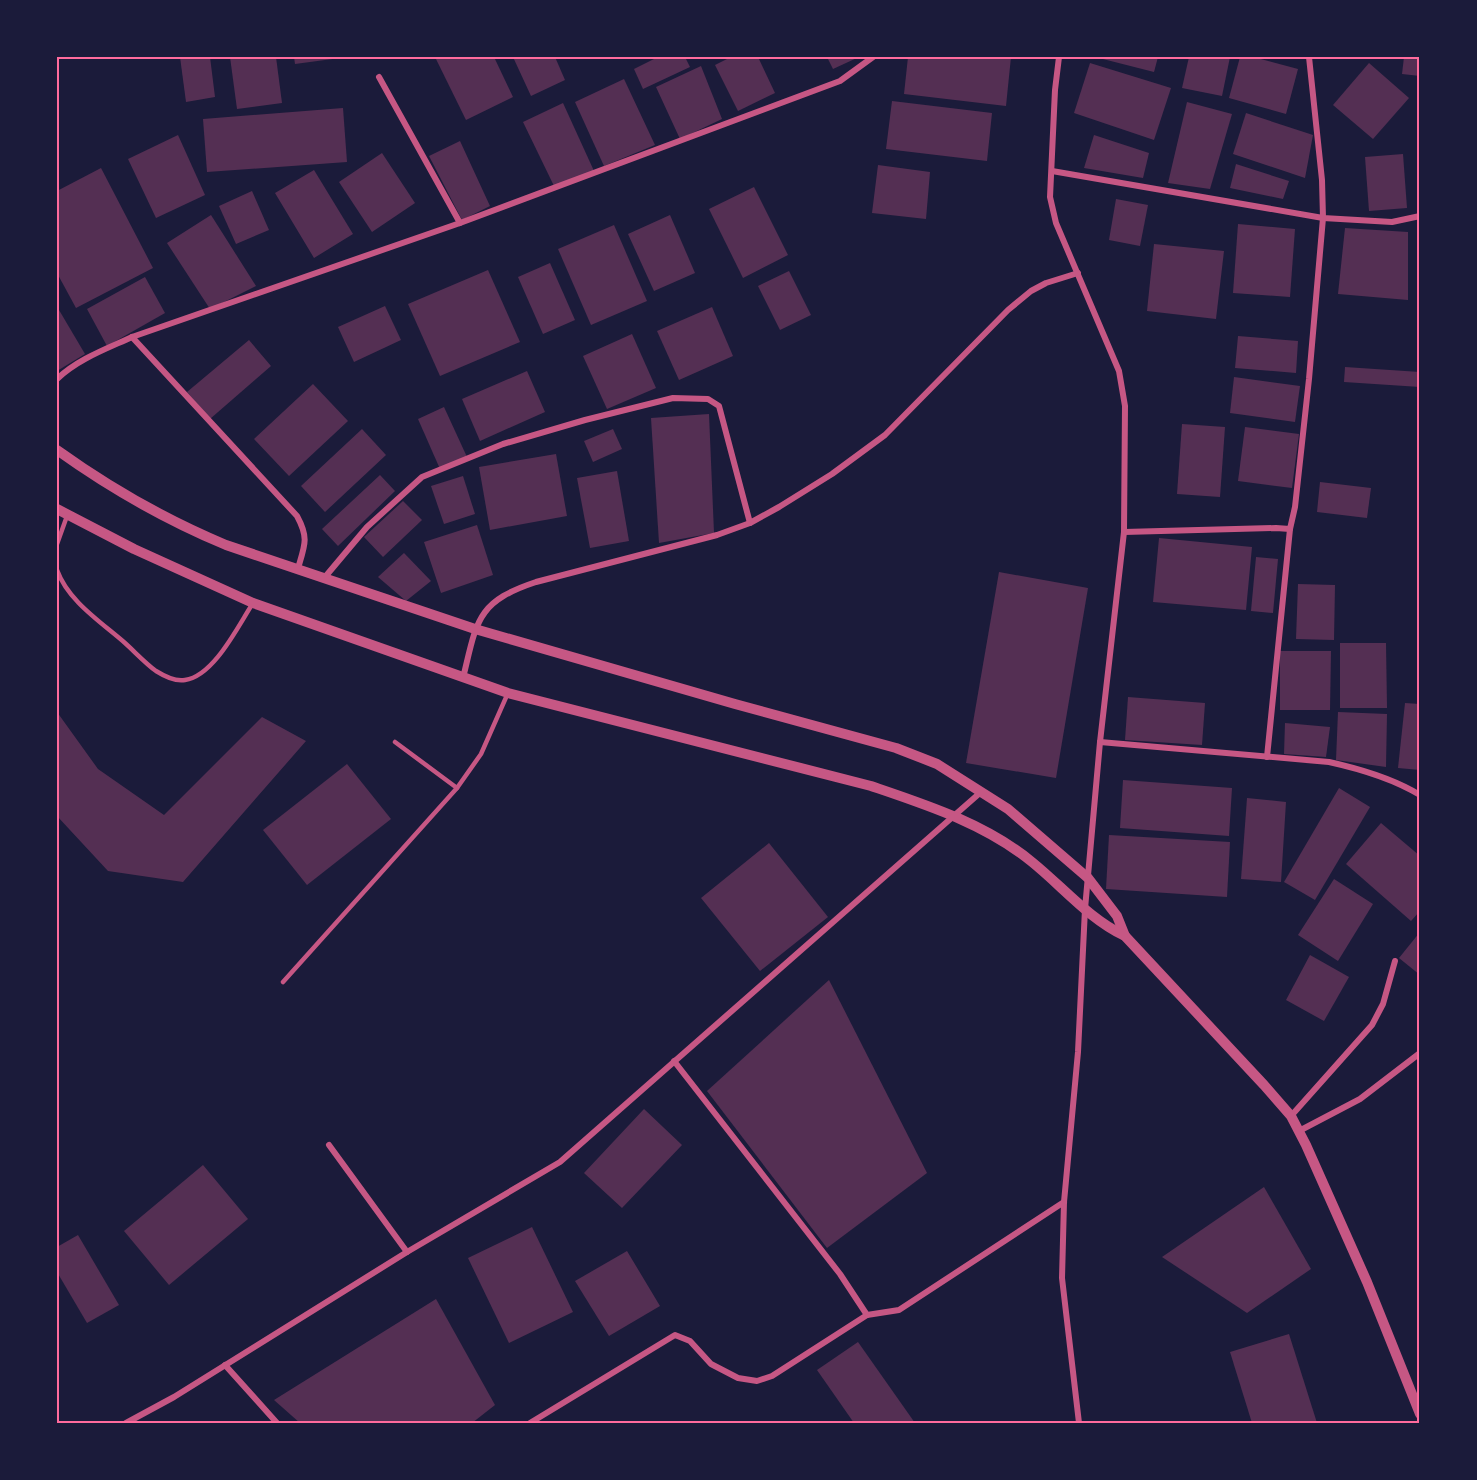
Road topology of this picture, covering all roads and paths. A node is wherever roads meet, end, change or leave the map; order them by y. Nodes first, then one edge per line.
1 (873, 57) edge
2 (1059, 57) edge
3 (1309, 57) edge
4 (379, 76) dead end
5 (1052, 171) junction
6 (1420, 216) edge
7 (1323, 218) junction
8 (460, 223) junction
9 (1078, 273) junction
10 (132, 337) junction
11 (57, 379) edge
12 (57, 450) edge
13 (57, 509) edge
14 (67, 516) junction
15 (750, 523) junction
16 (1290, 530) junction
17 (1124, 532) junction
18 (57, 544) edge
19 (298, 568) junction
20 (57, 570) edge
21 (325, 578) junction
22 (253, 603) junction
23 (475, 629) junction
24 (463, 678) junction
25 (508, 693) junction
26 (394, 742) dead end
27 (1100, 742) junction
28 (1267, 757) junction
29 (458, 788) junction
30 (981, 791) junction
31 (1420, 795) edge
32 (952, 815) junction
33 (1088, 878) junction
34 (1085, 909) junction
35 (1125, 936) junction
36 (1395, 961) dead end
37 (283, 982) dead end
38 (1420, 1053) edge
39 (674, 1061) junction
40 (1291, 1116) junction
41 (1299, 1131) junction
42 (329, 1145) dead end
43 (1064, 1202) junction
44 (407, 1252) junction
45 (867, 1315) junction
46 (225, 1365) junction
47 (1420, 1414) edge
48 (126, 1423) edge
49 (277, 1423) edge
50 (530, 1423) edge
51 (1079, 1423) edge

1 - 8 street
2 - 5 street
3 - 7 street
4 - 8 street
5 - 7 street
5 - 9 street
6 - 7 street
7 - 16 street
8 - 10 street
9 - 15 street
9 - 17 street
10 - 11 street
10 - 19 street
12 - 19 street
13 - 14 street
14 - 18 lane
14 - 22 street
15 - 21 street
15 - 23 street
16 - 17 street
16 - 28 street
17 - 27 street
19 - 21 street
20 - 22 lane
21 - 23 street
22 - 24 street
23 - 24 street
23 - 30 street
24 - 25 street
25 - 29 lane
25 - 32 street
26 - 29 lane
27 - 28 street
27 - 33 street
28 - 31 street
29 - 37 lane
30 - 32 street
30 - 33 street
32 - 34 street
32 - 39 street
33 - 34 street
33 - 35 street
34 - 35 street
34 - 43 street
35 - 40 street
36 - 40 street
38 - 41 street
39 - 44 street
39 - 45 street
40 - 41 street
41 - 47 street
42 - 44 street
43 - 45 street
43 - 51 street
44 - 46 street
45 - 50 street
46 - 48 street
46 - 49 street

